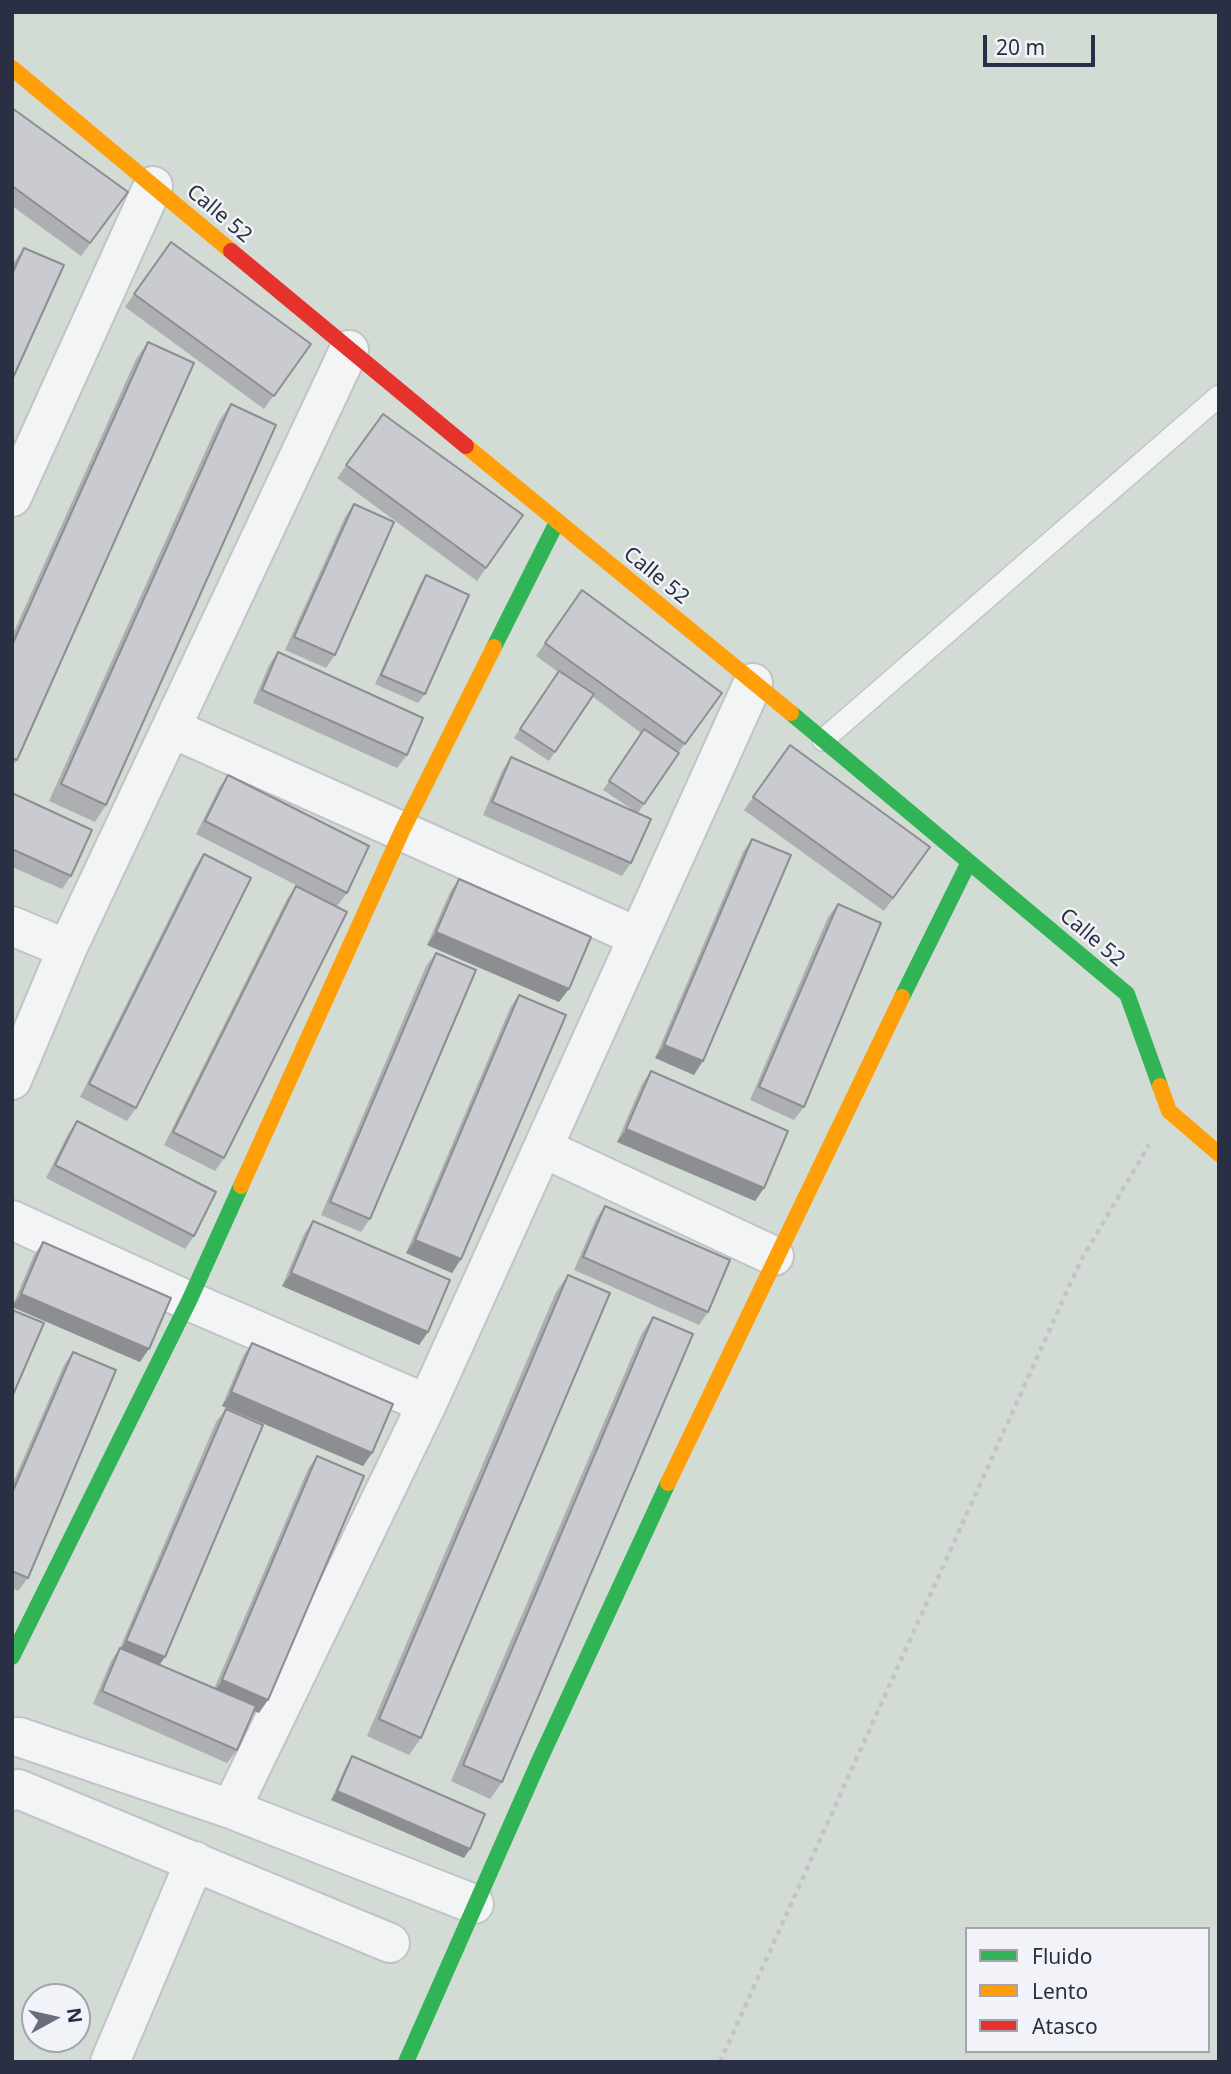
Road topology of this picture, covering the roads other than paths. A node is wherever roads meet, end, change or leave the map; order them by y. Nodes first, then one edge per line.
1 (12, 68) edge
2 (153, 186) junction
3 (349, 350) junction
4 (1219, 396) edge
5 (12, 497) edge
6 (558, 522) junction
7 (753, 683) junction
8 (171, 728) junction
9 (824, 740) junction
10 (402, 831) junction
11 (969, 862) junction
12 (12, 926) edge
13 (638, 937) junction
14 (67, 949) junction
15 (12, 1080) edge
16 (543, 1148) junction
17 (1219, 1154) edge
18 (12, 1220) edge
19 (774, 1256) junction
20 (189, 1301) junction
21 (427, 1404) junction
22 (12, 1657) edge
23 (15, 1734) edge
24 (12, 1791) edge
25 (232, 1809) junction
26 (195, 1861) junction
27 (474, 1904) junction
28 (390, 1943) dead end
29 (110, 2062) edge
30 (406, 2062) edge

1 - 2 street, Calle 52
2 - 3 street, Calle 52
2 - 5 street
3 - 6 street, Calle 52
3 - 8 street
4 - 9 lane
6 - 7 street, Calle 52
6 - 10 street
7 - 9 street, Calle 52
7 - 13 street
8 - 10 street
8 - 14 street
9 - 11 street, Calle 52
10 - 13 street
10 - 20 street
11 - 17 street, Calle 52
11 - 19 street
12 - 14 street
13 - 16 street
14 - 15 street
16 - 19 street
16 - 21 street
18 - 20 street
19 - 27 street
20 - 21 street
20 - 22 street
21 - 25 street
23 - 25 street
24 - 26 street
25 - 27 street
26 - 28 street
26 - 29 street
27 - 30 street

